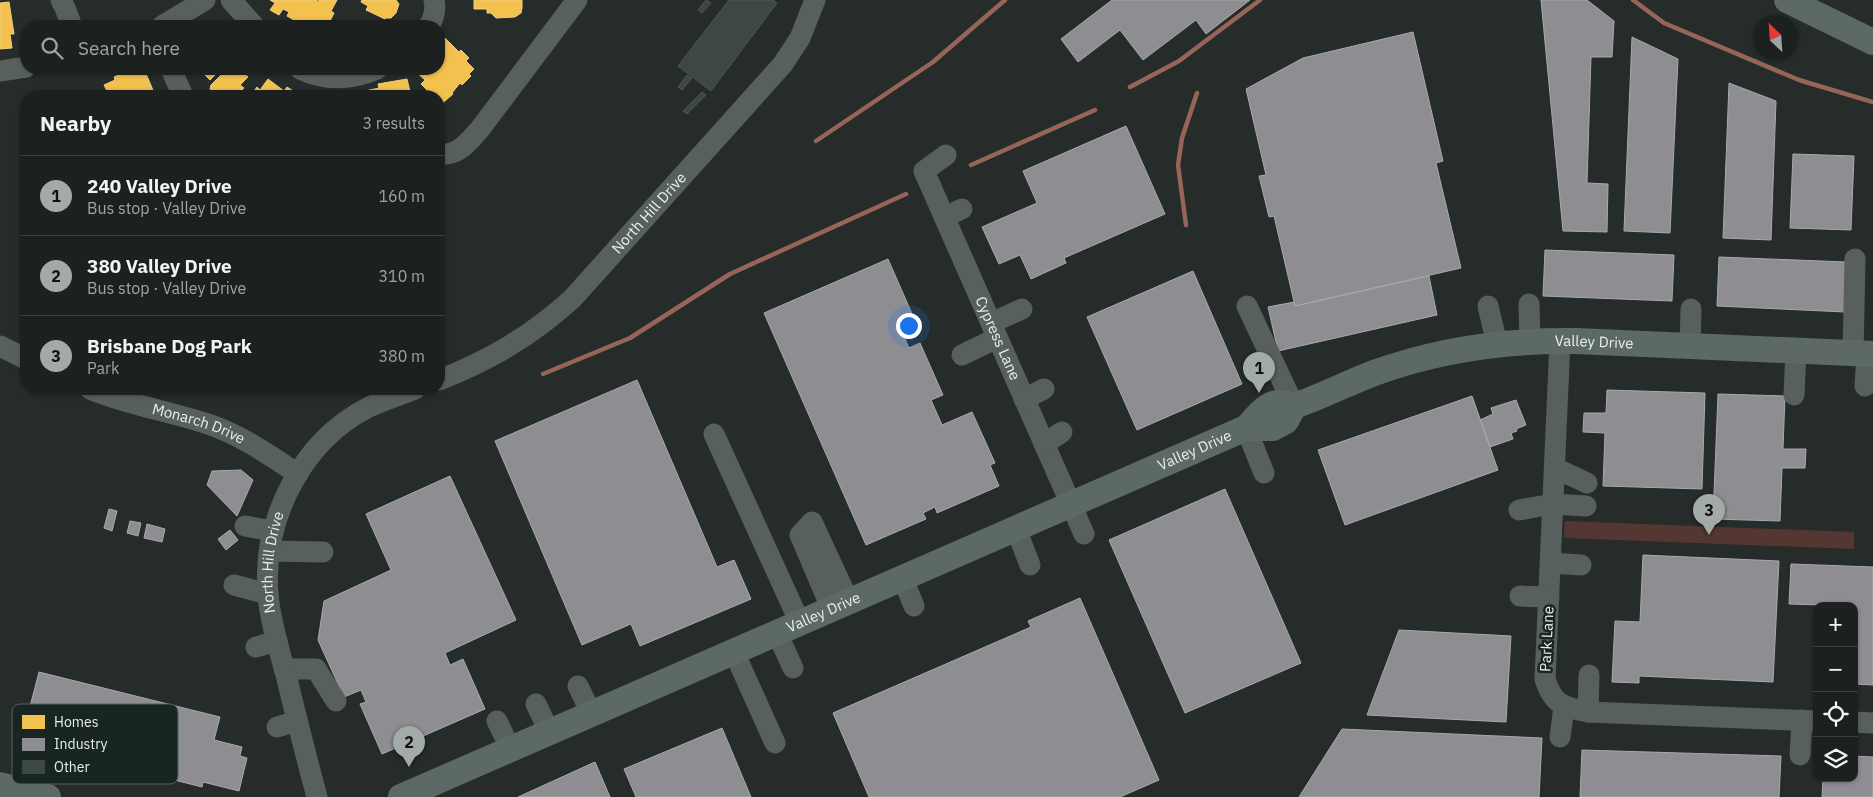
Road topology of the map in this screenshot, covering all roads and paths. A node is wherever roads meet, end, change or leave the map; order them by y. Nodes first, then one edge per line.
1 (61, 0) edge
2 (205, 0) edge
3 (231, 0) edge
4 (434, 0) edge
5 (577, 0) edge
6 (815, 0) edge
7 (1787, 0) edge
8 (70, 20) edge
9 (172, 20) edge
10 (249, 20) edge
11 (433, 20) edge
12 (1873, 42) edge
13 (20, 68) edge
14 (0, 71) edge
15 (174, 75) edge
16 (316, 75) edge
17 (358, 75) edge
18 (180, 90) edge
19 (445, 154) edge
20 (946, 156) dead end
21 (1855, 259) dead end
22 (1529, 304) dead end
23 (1248, 306) dead end
24 (1488, 306) dead end
25 (1022, 309) dead end
26 (1691, 309) dead end
27 (994, 330) junction
28 (1530, 341) junction
29 (1560, 341) junction
30 (1497, 344) junction
31 (0, 346) edge
32 (1690, 346) junction
33 (1796, 351) junction
34 (1864, 354) edge
35 (962, 355) dead end
36 (20, 356) edge
37 (445, 377) edge
38 (1865, 386) dead end
39 (1044, 389) dead end
40 (106, 395) edge
41 (400, 395) edge
42 (1794, 395) dead end
43 (1024, 399) junction
44 (1294, 406) junction
45 (1246, 428) junction
46 (1062, 432) dead end
47 (714, 434) dead end
48 (1044, 444) junction
49 (1555, 468) junction
50 (1264, 473) dead end
51 (298, 474) junction
52 (1587, 483) dead end
53 (1553, 504) junction
54 (1070, 506) junction
55 (1586, 506) dead end
56 (1519, 510) dead end
57 (245, 526) dead end
58 (1016, 529) junction
59 (1084, 534) dead end
60 (271, 541) junction
61 (323, 552) dead end
62 (1551, 563) junction
63 (1030, 565) dead end
64 (1581, 565) dead end
65 (903, 578) junction
66 (234, 585) dead end
67 (268, 594) junction
68 (1520, 596) dead end
69 (1549, 597) junction
70 (914, 606) dead end
71 (789, 628) junction
72 (277, 641) junction
73 (256, 647) dead end
74 (734, 652) junction
75 (793, 668) dead end
76 (284, 669) junction
77 (1589, 675) dead end
78 (578, 686) dead end
79 (336, 701) dead end
80 (536, 704) dead end
81 (1564, 707) junction
82 (1588, 712) junction
83 (592, 714) junction
84 (497, 721) dead end
85 (1810, 721) edge
86 (297, 722) junction
87 (1858, 722) edge
88 (1873, 723) edge
89 (277, 727) dead end
90 (550, 733) junction
91 (1560, 737) dead end
92 (775, 744) dead end
93 (510, 750) junction
94 (1800, 755) dead end
95 (0, 785) edge
96 (48, 797) edge
97 (317, 797) edge
98 (401, 797) edge

1 - 8 street
2 - 9 street
3 - 10 street
4 - 11 street
5 - 19 street
6 - 37 street, North Hill Drive
7 - 12 main road
13 - 14 street
15 - 18 street
16 - 17 street
20 - 27 street, Cypress Lane
21 - 34 street
22 - 28 street
23 - 44 street
24 - 30 street
25 - 27 street
26 - 32 street
27 - 35 street
27 - 43 street, Cypress Lane
28 - 29 main road, Valley Drive
28 - 30 main road, Valley Drive
29 - 32 main road, Valley Drive
29 - 49 street, Park Lane
30 - 44 main road, Valley Drive
31 - 36 street
32 - 33 main road, Valley Drive
33 - 34 main road, Valley Drive
33 - 42 street
34 - 38 street
39 - 43 street
40 - 51 street, Monarch Drive
41 - 51 street, North Hill Drive
43 - 48 street, Cypress Lane
44 - 45 main road, Valley Drive
45 - 50 street
45 - 54 main road, Valley Drive
46 - 48 street
47 - 71 street
48 - 54 street, Cypress Lane
49 - 52 street
49 - 53 street, Park Lane
51 - 60 street, North Hill Drive
53 - 55 street
53 - 56 street
53 - 62 street, Park Lane
54 - 58 main road, Valley Drive
54 - 59 street, Cypress Lane
57 - 60 street
58 - 63 street
58 - 65 main road, Valley Drive
60 - 61 street
60 - 67 street, North Hill Drive
62 - 64 street
62 - 69 street, Park Lane
65 - 70 street
65 - 71 main road, Valley Drive
66 - 67 street
67 - 72 street, North Hill Drive
68 - 69 street
69 - 81 street, Park Lane
71 - 74 main road, Valley Drive
71 - 75 street
72 - 73 street
72 - 76 street, North Hill Drive
74 - 83 main road, Valley Drive
74 - 92 street
76 - 79 street
76 - 86 street, North Hill Drive
77 - 82 street
78 - 83 street
80 - 90 street
81 - 82 street
81 - 91 street
82 - 85 street
83 - 90 main road, Valley Drive
84 - 93 street
85 - 94 street
86 - 89 street
86 - 97 street, North Hill Drive
87 - 88 street
90 - 93 main road, Valley Drive
93 - 98 main road, Valley Drive
95 - 96 main road

